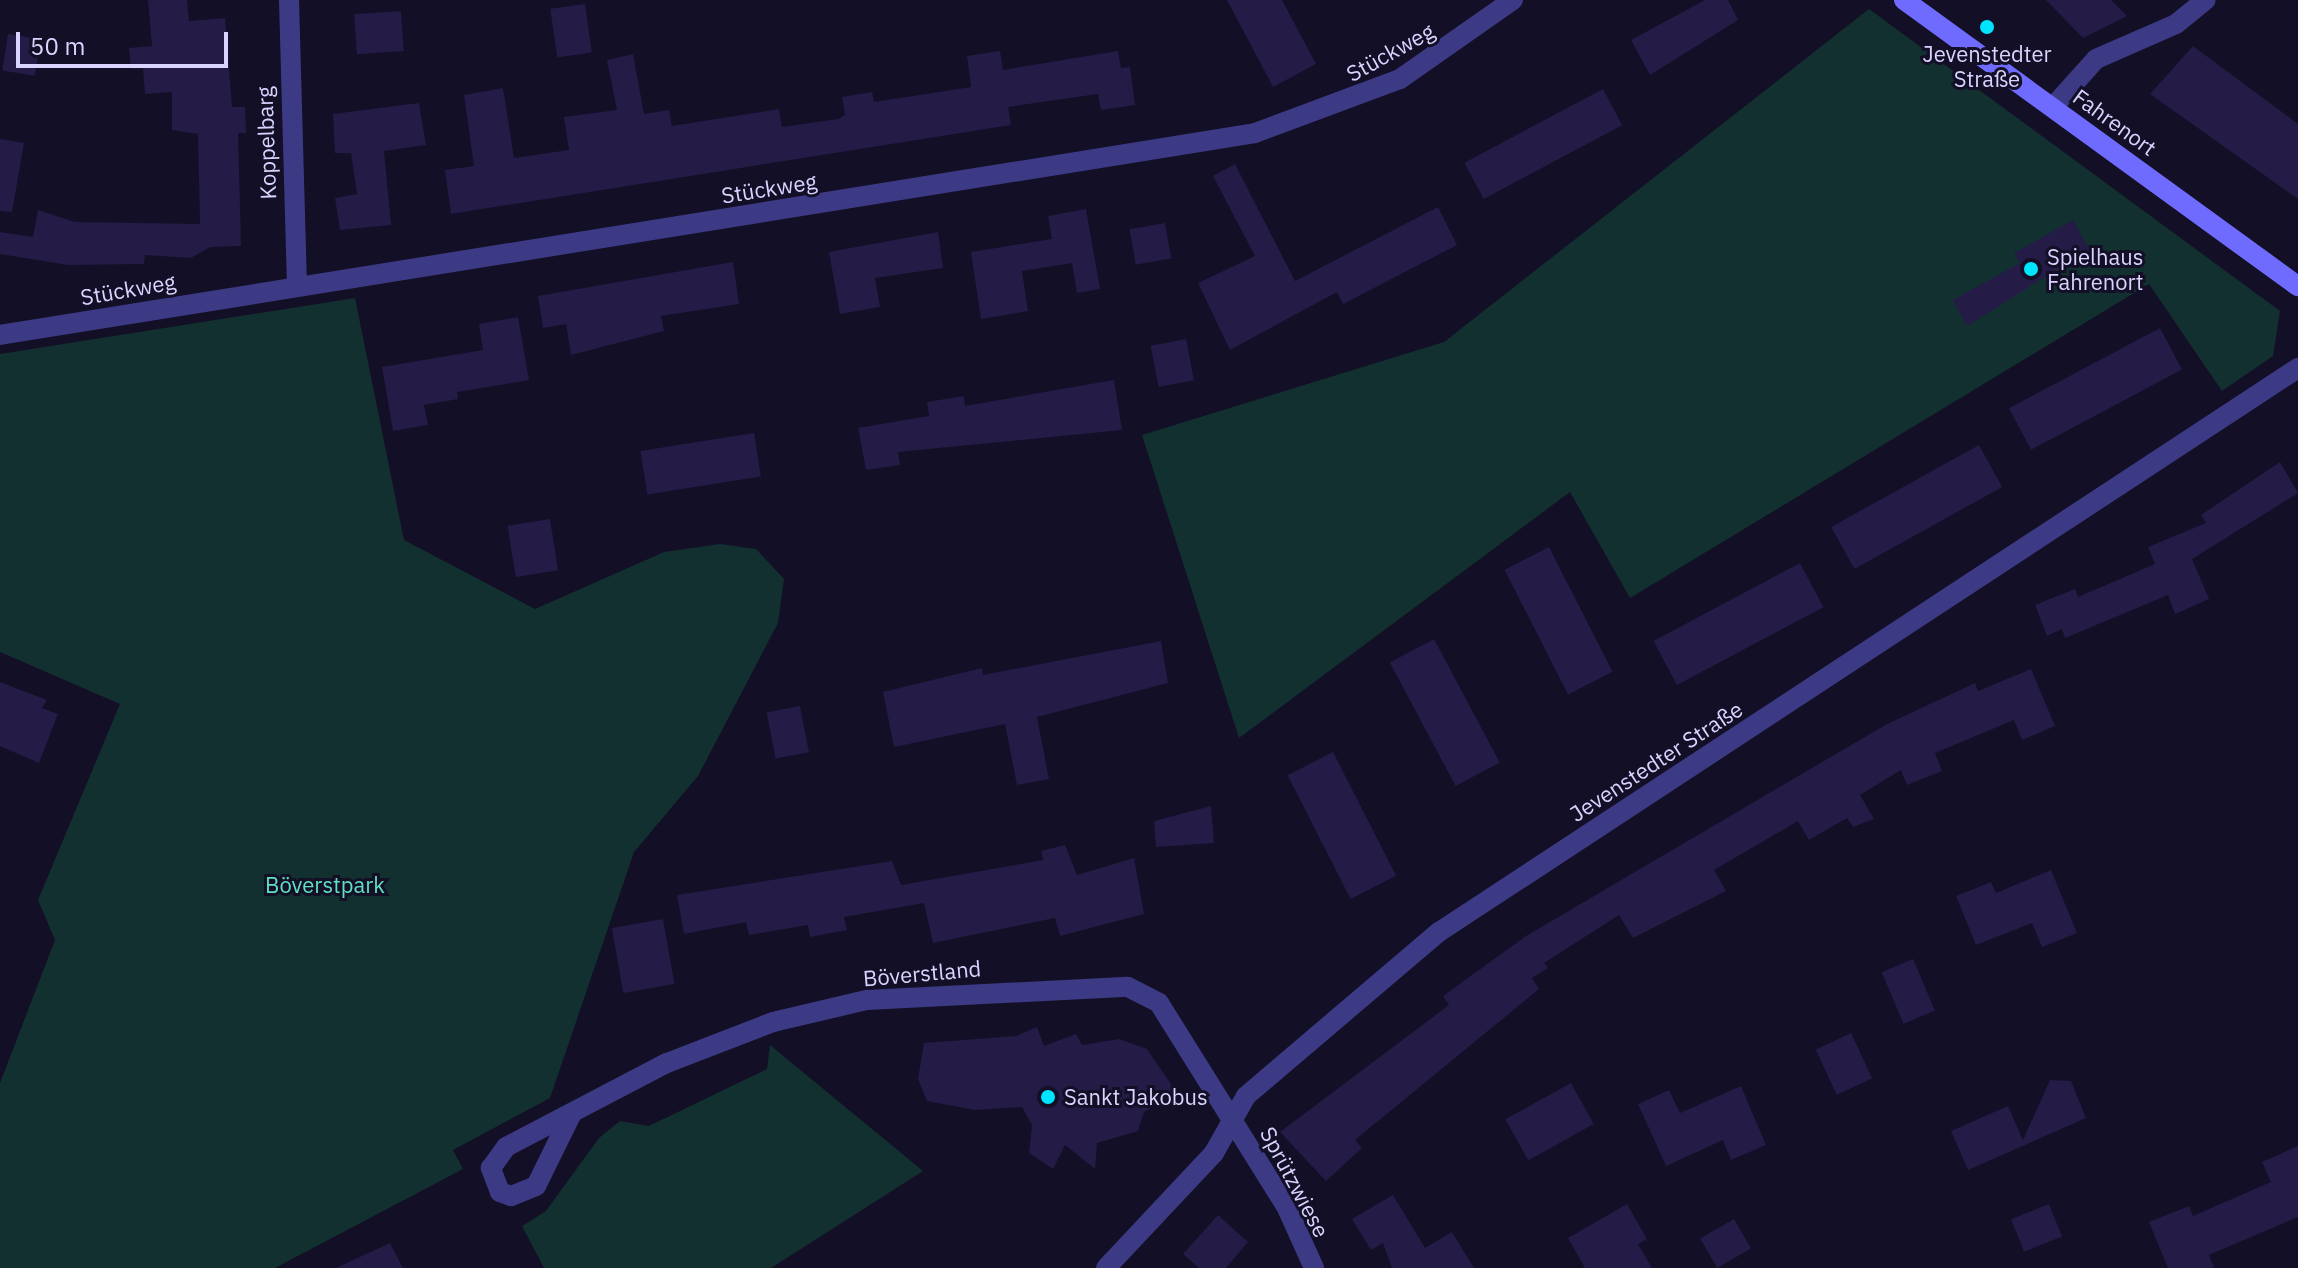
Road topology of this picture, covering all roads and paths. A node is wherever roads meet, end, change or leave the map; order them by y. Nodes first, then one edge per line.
1 (289, 0) edge
2 (1513, 0) edge
3 (1904, 0) edge
4 (2206, 0) edge
5 (2053, 107) junction
6 (297, 285) junction
7 (2298, 286) edge
8 (0, 335) edge
9 (2298, 368) edge
10 (571, 1115) dead end
11 (1233, 1118) junction
12 (1106, 1268) edge
13 (1314, 1268) edge

1 - 6 street, Koppelbarg
2 - 6 street, Stückweg
3 - 5 street, Fahrenort
4 - 5 street
5 - 7 street, Fahrenort
6 - 8 street, Stückweg
9 - 11 street, Jevenstedter Straße
10 - 11 street, Böverstland
11 - 12 street, Jevenstedter Straße
11 - 13 street, Sprützwiese

